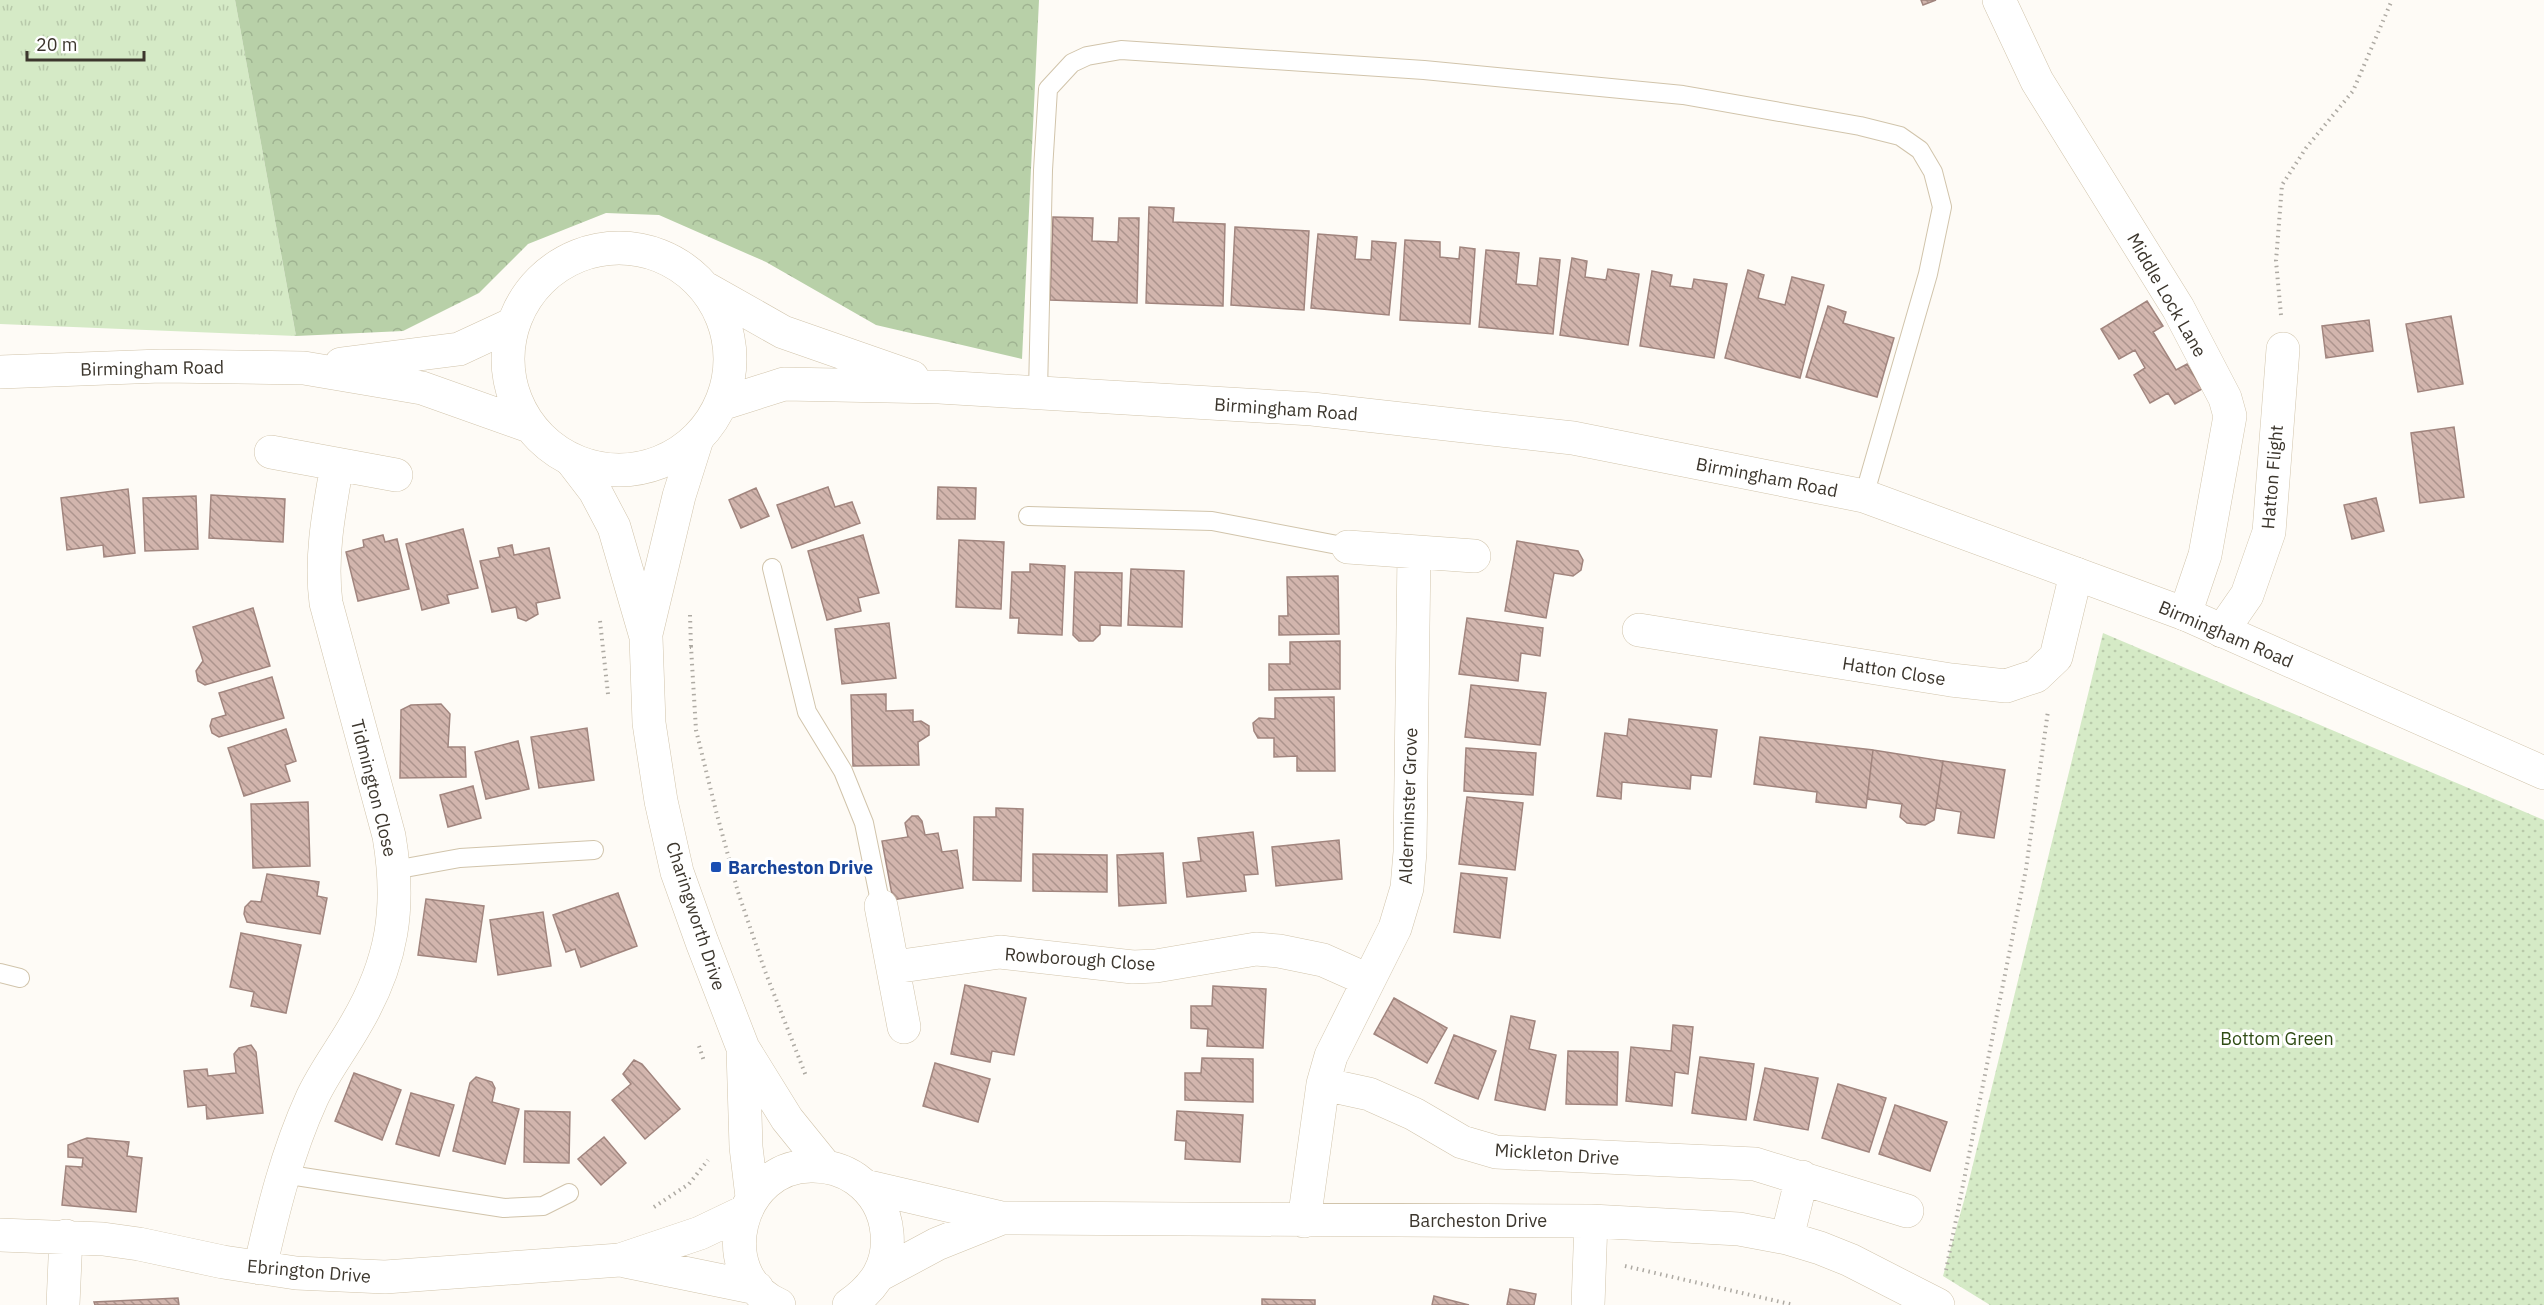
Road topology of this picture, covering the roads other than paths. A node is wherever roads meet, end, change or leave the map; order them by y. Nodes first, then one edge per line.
1 (1999, 0) edge
2 (705, 289) junction
3 (513, 324) junction
4 (2283, 349) road end
5 (304, 368) junction
6 (0, 372) edge
7 (939, 387) junction
8 (1038, 392) junction
9 (721, 404) junction
10 (530, 426) junction
11 (697, 439) junction
12 (271, 452) dead end
13 (572, 461) junction
14 (337, 465) junction
15 (396, 475) dead end
16 (1864, 496) junction
17 (1028, 516) dead end
18 (1348, 547) joint
19 (1414, 552) junction
20 (1474, 556) dead end
21 (772, 568) dead end
22 (2076, 574) junction
23 (2185, 614) junction
24 (1639, 630) dead end
25 (2222, 631) junction
26 (646, 637) junction
27 (2544, 773) edge
28 (594, 850) dead end
29 (394, 870) junction
30 (881, 906) joint
31 (894, 967) junction
32 (0, 973) edge
33 (20, 978) dead end
34 (1368, 980) junction
35 (904, 1027) dead end
36 (742, 1048) junction
37 (1323, 1083) junction
38 (825, 1166) junction
39 (283, 1174) junction
40 (1802, 1177) junction
41 (865, 1186) junction
42 (569, 1193) dead end
43 (748, 1205) junction
44 (1906, 1211) dead end
45 (1002, 1218) junction
46 (1304, 1221) junction
47 (1591, 1221) junction
48 (0, 1235) edge
49 (66, 1236) junction
50 (1787, 1238) junction
51 (620, 1260) junction
52 (260, 1268) junction
53 (874, 1287) edge
54 (771, 1300) edge
55 (1937, 1304) edge
56 (63, 1305) edge
57 (849, 1305) edge
58 (1588, 1305) edge

1 - 23 main road, Middle Lock Lane
2 - 3 main road, Birmingham Road
2 - 7 main road, Birmingham Road
2 - 9 main road, Birmingham Road
3 - 5 main road, Birmingham Road
3 - 10 main road, Birmingham Road
4 - 25 main road, Hatton Flight
5 - 6 main road, Birmingham Road
5 - 10 main road, Birmingham Road
7 - 8 main road, Birmingham Road
7 - 9 main road, Birmingham Road
8 - 16 main road, Birmingham Road
8 - 16 lane
9 - 11 main road, Birmingham Road
10 - 13 main road, Birmingham Road
11 - 13 main road, Birmingham Road
11 - 26 main road, Charingworth Drive
12 - 14 main road
13 - 26 main road, Charingworth Drive
14 - 15 main road
14 - 29 main road, Tidmington Close
16 - 22 main road, Birmingham Road
17 - 18 lane
18 - 19 main road
19 - 20 main road
19 - 34 main road, Alderminster Grove
21 - 30 lane
22 - 23 main road, Birmingham Road
22 - 24 main road, Hatton Close
23 - 25 main road, Birmingham Road
25 - 27 main road, Birmingham Road
26 - 36 main road, Charingworth Drive
28 - 29 lane
29 - 39 main road, Tidmington Close
30 - 31 main road
31 - 34 main road, Rowborough Close
31 - 35 main road
32 - 33 lane
34 - 37 main road, Alderminster Grove
36 - 38 main road, Charingworth Drive
36 - 43 main road, Charingworth Drive
37 - 40 main road, Mickleton Drive
37 - 46 main road, Alderminster Grove
38 - 41 main road
38 - 43 main road, Ebrington Drive
39 - 42 lane
39 - 52 main road, Tidmington Close
40 - 44 main road, Mickleton Drive
40 - 50 main road
41 - 45 main road, Barcheston Drive
41 - 53 main road
43 - 51 main road, Ebrington Drive
43 - 54 main road, Charingworth Drive
45 - 46 main road, Barcheston Drive
45 - 53 main road, Barcheston Drive
46 - 47 main road, Barcheston Drive
47 - 50 main road, Barcheston Drive
47 - 58 main road
48 - 49 main road, Ebrington Drive
49 - 52 main road, Ebrington Drive
49 - 56 main road
50 - 55 main road, Barcheston Drive
51 - 52 main road, Ebrington Drive
51 - 54 main road, Ebrington Drive
53 - 57 main road, Barcheston Drive

